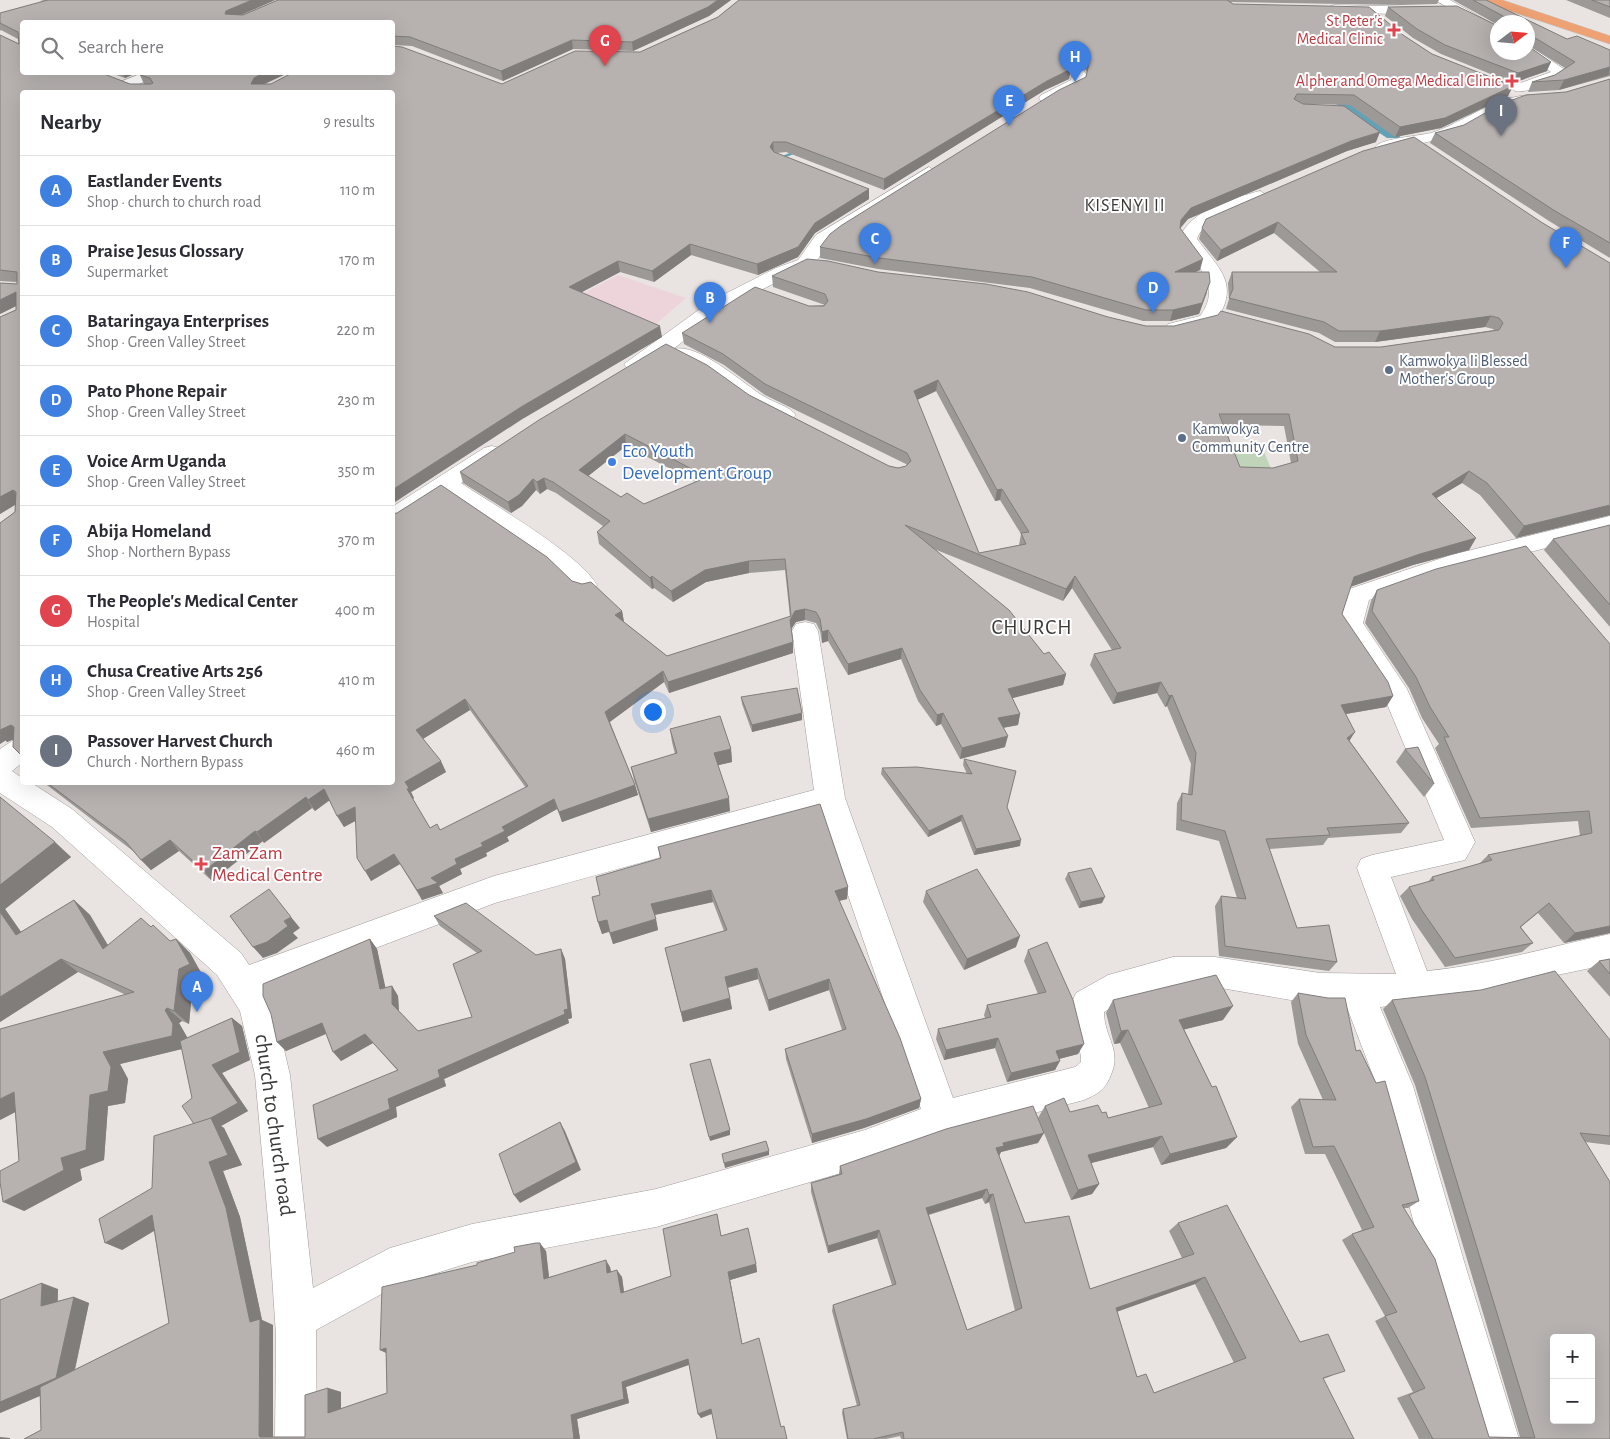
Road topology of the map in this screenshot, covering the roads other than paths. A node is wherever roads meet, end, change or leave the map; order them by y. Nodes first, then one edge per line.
1 (1442, 0) edge
2 (1490, 0) edge
3 (1516, 0) edge
4 (1323, 9) edge
5 (1456, 9) junction
6 (1371, 10) junction
7 (1385, 23) edge
8 (1490, 28) edge
9 (1610, 31) edge
10 (1610, 40) edge
11 (1535, 55) edge
12 (1071, 61) edge
13 (149, 75) edge
14 (141, 90) edge
15 (1512, 92) junction
16 (1545, 98) edge
17 (1034, 106) edge
18 (1377, 134) edge
19 (1414, 141) junction
20 (1392, 144) junction
21 (1371, 151) edge
22 (1429, 151) edge
23 (940, 165) edge
24 (1274, 190) edge
25 (868, 191) edge
26 (884, 198) junction
27 (804, 263) junction
28 (828, 265) edge
29 (1213, 314) junction
30 (1232, 319) edge
31 (1161, 329) edge
32 (666, 345) junction
33 (616, 375) edge
34 (806, 425) edge
35 (510, 441) edge
36 (446, 484) junction
37 (395, 516) edge
38 (1610, 524) edge
39 (1523, 544) junction
40 (1540, 564) edge
41 (585, 585) edge
42 (805, 631) dead end
43 (20, 750) edge
44 (0, 764) edge
45 (0, 778) edge
46 (830, 798) junction
47 (1610, 949) edge
48 (243, 983) junction
49 (1417, 987) junction
50 (1357, 990) junction
51 (942, 1119) junction
52 (295, 1319) junction
53 (296, 1439) edge
54 (1498, 1439) edge

1 - 5 street
2 - 10 highway
3 - 9 highway
4 - 6 street
5 - 6 street
5 - 8 street
6 - 7 street
11 - 15 street
12 - 17 street
13 - 14 street
15 - 16 street
15 - 19 street
18 - 20 street
19 - 20 street
19 - 22 street
20 - 21 street
23 - 26 street
24 - 29 street
25 - 26 street
26 - 27 street
27 - 28 street
27 - 32 street
29 - 30 street
29 - 31 street
32 - 33 street
32 - 34 street
35 - 36 street
36 - 37 street
36 - 41 street
38 - 39 street
39 - 40 street
39 - 49 street
42 - 46 street
43 - 44 street
45 - 48 street, church to church road
46 - 48 street
46 - 51 street
47 - 49 street
48 - 52 street, church to church road
49 - 50 street
50 - 51 street
50 - 54 street
51 - 52 street
52 - 53 street, church to church road

